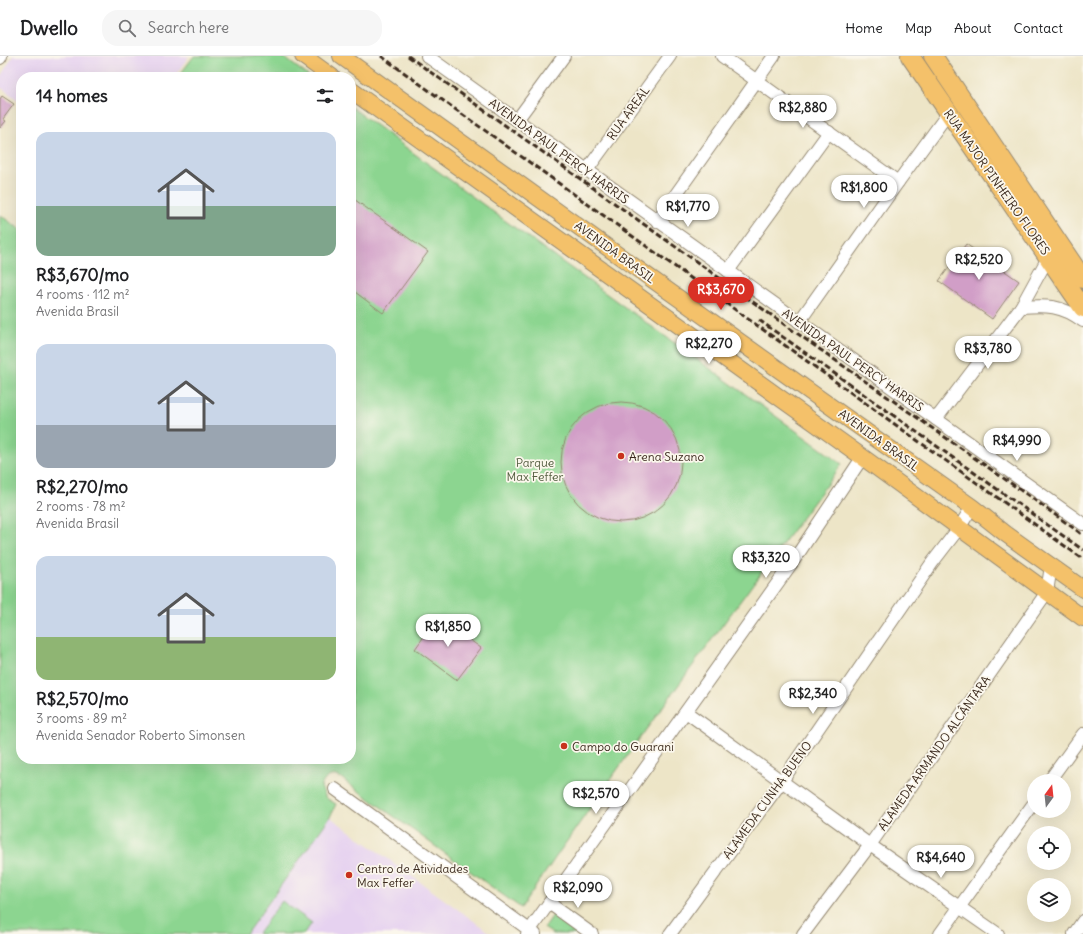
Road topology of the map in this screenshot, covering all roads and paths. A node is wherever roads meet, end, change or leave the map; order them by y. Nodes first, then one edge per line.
1 (303, 56) edge
2 (341, 56) edge
3 (427, 56) edge
4 (564, 56) edge
5 (670, 56) edge
6 (722, 56) edge
7 (774, 56) edge
8 (910, 56) edge
9 (933, 56) edge
10 (325, 72) edge
11 (757, 81) junction
12 (356, 94) edge
13 (949, 112) junction
14 (517, 120) junction
15 (829, 132) junction
16 (587, 170) junction
17 (898, 182) junction
18 (657, 221) junction
19 (595, 238) junction
20 (577, 253) junction
21 (618, 255) junction
22 (1049, 256) junction
23 (603, 271) junction
24 (728, 271) junction
25 (1083, 278) edge
26 (1021, 307) junction
27 (1083, 308) edge
28 (1083, 321) edge
29 (799, 322) junction
30 (936, 419) junction
31 (862, 458) junction
32 (912, 464) junction
33 (972, 507) junction
34 (1083, 524) edge
35 (959, 528) junction
36 (1051, 566) junction
37 (1083, 589) edge
38 (1047, 592) junction
39 (1083, 618) edge
40 (686, 712) junction
41 (1083, 734) edge
42 (1054, 774) edge
43 (782, 781) junction
44 (336, 789) dead end
45 (1027, 812) edge
46 (870, 845) junction
47 (549, 903) junction
48 (960, 906) junction
49 (1083, 921) edge
50 (530, 933) edge
51 (592, 934) edge
52 (670, 934) edge
53 (804, 934) edge
54 (940, 934) edge
55 (998, 934) edge
56 (1074, 934) edge

1 - 10 main road
2 - 19 main road, AVENIDA BRASIL
3 - 14 street, AVENIDA PAUL PERCY HARRIS
4 - 14 street
5 - 16 street, RUA AREAL
6 - 11 street
7 - 11 street
8 - 13 highway, RUA MAJOR PINHEIRO FLORES
9 - 25 highway, RUA MAJOR PINHEIRO FLORES
11 - 15 street
11 - 18 street
12 - 20 main road, AVENIDA BRASIL
13 - 17 street
13 - 22 highway, RUA MAJOR PINHEIRO FLORES
14 - 16 street, AVENIDA PAUL PERCY HARRIS
15 - 17 street
15 - 24 street
16 - 18 street, AVENIDA PAUL PERCY HARRIS
17 - 29 street
18 - 24 street, AVENIDA PAUL PERCY HARRIS
19 - 20 main road
19 - 21 main road, AVENIDA BRASIL
20 - 23 main road, AVENIDA BRASIL
21 - 23 main road
21 - 32 main road, AVENIDA BRASIL
22 - 26 street
22 - 27 highway, RUA MAJOR PINHEIRO FLORES
23 - 31 main road, AVENIDA BRASIL
24 - 29 street, AVENIDA PAUL PERCY HARRIS
26 - 28 street
26 - 30 street
29 - 30 street, AVENIDA PAUL PERCY HARRIS
30 - 34 street, AVENIDA PAUL PERCY HARRIS
31 - 32 main road
31 - 35 main road, AVENIDA BRASIL
31 - 40 street
32 - 33 main road, AVENIDA BRASIL
33 - 35 street, ALAMEDA CUNHA BUENO
33 - 36 main road, AVENIDA BRASIL
35 - 38 main road, AVENIDA BRASIL
35 - 43 street, ALAMEDA CUNHA BUENO
36 - 37 main road, AVENIDA BRASIL
36 - 38 street, ALAMEDA ARMANDO ALCÂNTARA
38 - 39 main road, AVENIDA BRASIL
38 - 46 street, ALAMEDA ARMANDO ALCÂNTARA
40 - 43 street
40 - 47 street
41 - 42 street
43 - 46 street
43 - 52 street, ALAMEDA CUNHA BUENO
44 - 50 street
45 - 48 street
46 - 48 street
46 - 53 street, ALAMEDA ARMANDO ALCÂNTARA
47 - 50 street
47 - 51 street
48 - 54 street
48 - 55 street
49 - 56 street

